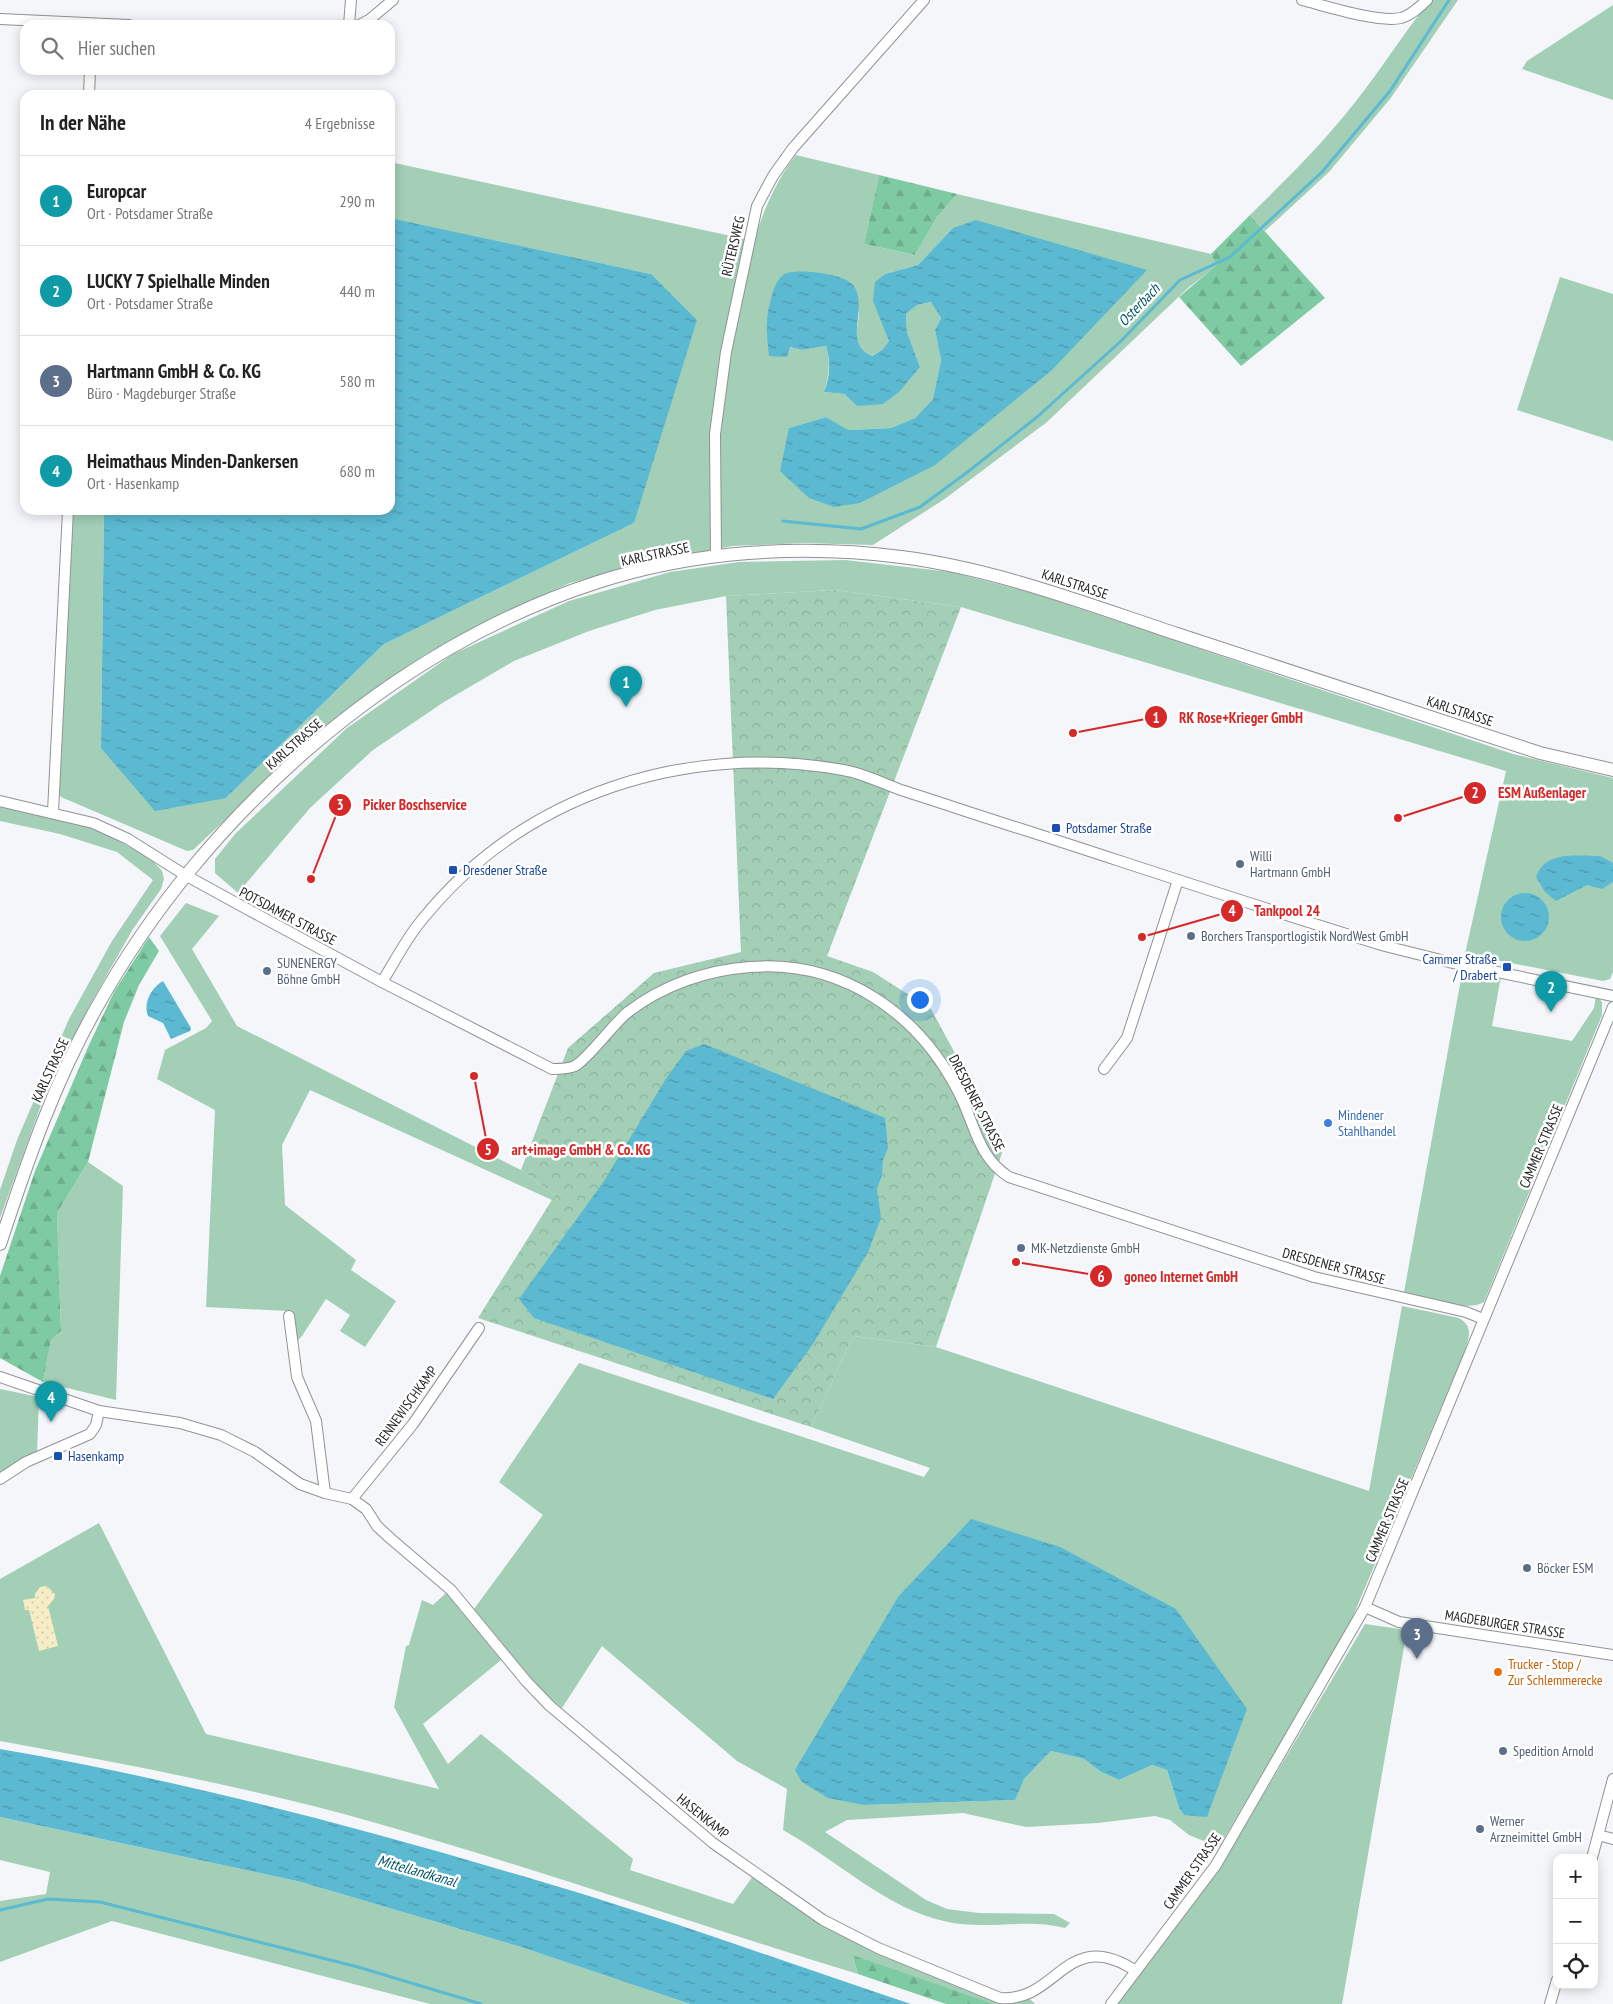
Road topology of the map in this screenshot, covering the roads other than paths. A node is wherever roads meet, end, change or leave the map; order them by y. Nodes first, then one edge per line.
1 (351, 0) edge
2 (393, 0) edge
3 (924, 0) edge
4 (1302, 0) edge
5 (1427, 0) edge
6 (0, 19) edge
7 (22, 20) edge
8 (349, 20) edge
9 (369, 20) edge
10 (90, 75) edge
11 (89, 90) edge
12 (68, 515) edge
13 (716, 557) junction
14 (1613, 770) edge
15 (0, 801) edge
16 (53, 812) junction
17 (185, 875) junction
18 (1178, 880) junction
19 (382, 982) junction
20 (1613, 996) edge
21 (1613, 1007) edge
22 (1104, 1069) dead end
23 (0, 1244) edge
24 (289, 1316) dead end
25 (1483, 1319) junction
26 (479, 1328) dead end
27 (0, 1376) edge
28 (99, 1411) junction
29 (0, 1479) edge
30 (325, 1493) junction
31 (352, 1499) junction
32 (1365, 1606) junction
33 (1613, 1654) edge
34 (1613, 1779) edge
35 (1598, 1835) junction
36 (1613, 1839) edge
37 (1593, 1854) edge
38 (1136, 1971) junction
39 (1554, 1989) edge
40 (1111, 2004) edge
41 (1550, 2004) edge

1 - 8 street
2 - 9 street
3 - 13 street, RÜTERSWEG
4 - 5 street
6 - 7 street
10 - 11 street
12 - 16 street
13 - 14 street, KARLSTRASSE
13 - 17 street, KARLSTRASSE
15 - 16 street, POTSDAMER STRASSE
16 - 17 street, POTSDAMER STRASSE
17 - 19 street, POTSDAMER STRASSE
17 - 23 street, KARLSTRASSE
18 - 19 street
18 - 20 street
18 - 22 street
19 - 25 street, DRESDENER STRASSE
21 - 25 street, CAMMER STRASSE
24 - 30 street
25 - 32 street, CAMMER STRASSE
26 - 31 street, RENNEWISCHKAMP
27 - 28 street, HASENKAMP
28 - 29 street
28 - 30 street, HASENKAMP
30 - 31 street, HASENKAMP
31 - 38 street, HASENKAMP
32 - 33 street, MAGDEBURGER STRASSE
32 - 38 street, CAMMER STRASSE
34 - 35 street
35 - 36 street
35 - 37 street
38 - 40 street, CAMMER STRASSE
39 - 41 street

